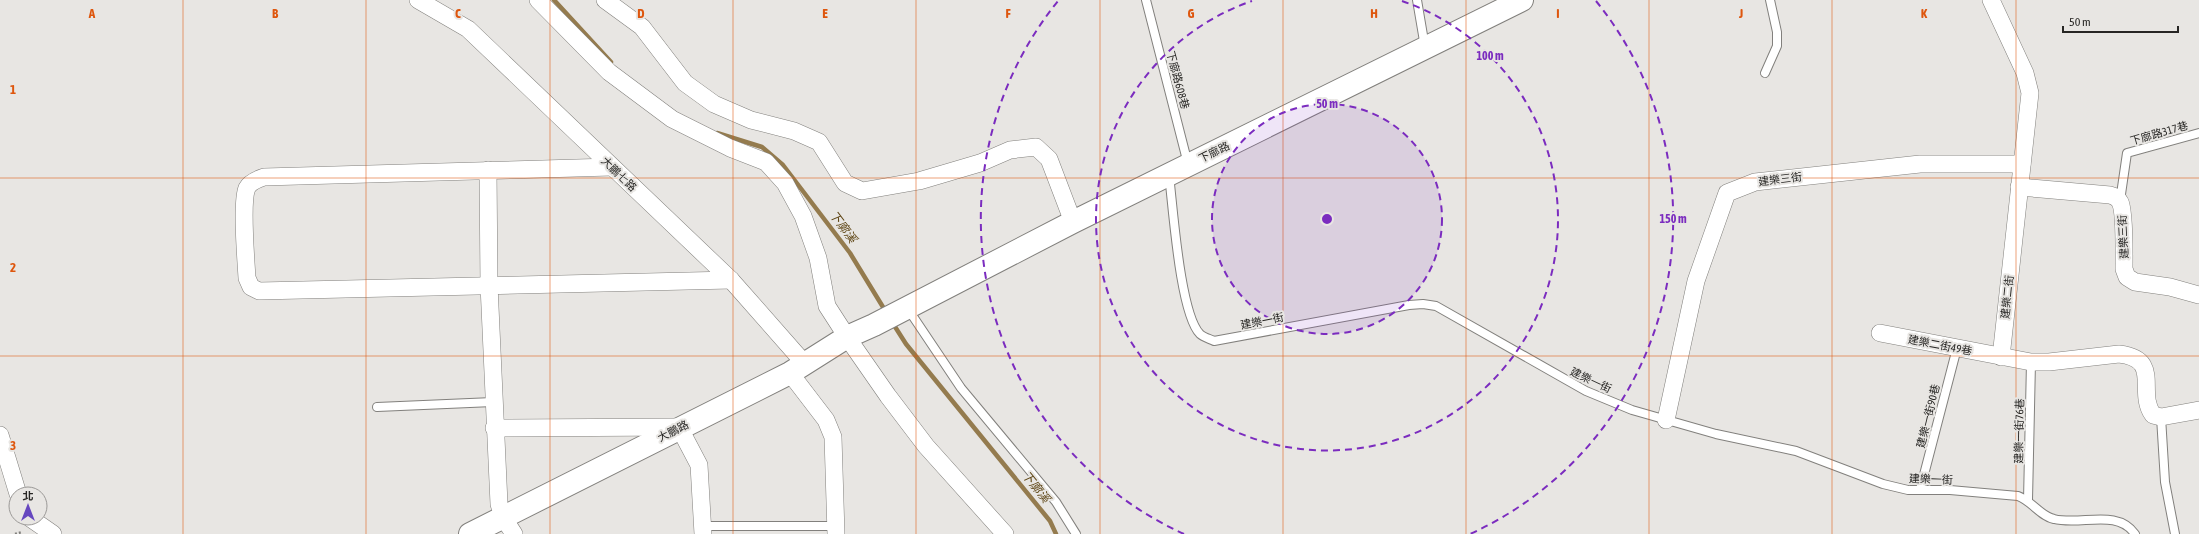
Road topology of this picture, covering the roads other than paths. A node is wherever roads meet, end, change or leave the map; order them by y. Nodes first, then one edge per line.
1 (418, 0) edge
2 (538, 0) edge
3 (605, 0) edge
4 (1146, 0) edge
5 (1417, 0) edge
6 (1522, 0) edge
7 (1770, 0) edge
8 (1991, 0) edge
9 (1425, 48) junction
10 (1765, 73) dead end
11 (2199, 133) edge
12 (2022, 164) junction
13 (1189, 165) junction
14 (611, 167) junction
15 (488, 170) junction
16 (1169, 174) junction
17 (2019, 188) junction
18 (2120, 202) junction
19 (1073, 222) junction
20 (731, 280) junction
21 (490, 285) junction
22 (2199, 296) edge
23 (907, 309) junction
24 (874, 325) joint
25 (1880, 333) dead end
26 (847, 337) junction
27 (1956, 348) junction
28 (2001, 357) junction
29 (2031, 362) junction
30 (798, 368) junction
31 (493, 402) junction
32 (377, 407) dead end
33 (2199, 410) edge
34 (2161, 417) junction
35 (1666, 420) junction
36 (679, 427) junction
37 (494, 428) junction
38 (0, 435) edge
39 (16, 486) edge
40 (1920, 490) junction
41 (2028, 500) junction
42 (42, 526) edge
43 (508, 526) edge
44 (703, 530) edge
45 (836, 530) edge
46 (53, 534) edge
47 (470, 534) edge
48 (1005, 534) edge
49 (1076, 534) edge
50 (2135, 534) edge
51 (2176, 534) edge

1 - 14 street, 大鵬七路
2 - 26 street
3 - 19 street
4 - 13 lane, 下廍路608巷
5 - 9 lane
6 - 9 street, 下廍路
7 - 10 lane
8 - 12 street, 建樂二街
9 - 13 street, 下廍路
11 - 18 lane, 下廍路317巷
12 - 17 street, 建樂二街
12 - 35 street, 建樂三街
13 - 16 street, 下廍路
14 - 15 street
14 - 20 street, 大鵬七路
15 - 21 street
15 - 21 street
16 - 19 street, 下廍路
16 - 35 lane, 建樂一街
17 - 18 street, 建樂三街
17 - 28 street, 建樂二街
18 - 22 street, 建樂三街
19 - 23 street, 下廍路
20 - 21 street
20 - 30 street, 大鵬七路
21 - 31 street
23 - 24 street, 下廍路
23 - 49 lane
24 - 26 street, 大鵬路
25 - 27 street, 建樂二街49巷
26 - 30 street, 大鵬路
26 - 48 street
27 - 28 street, 建樂二街49巷
27 - 40 lane, 建樂一街90巷
28 - 29 street
29 - 34 street
29 - 41 lane, 建樂一街76巷
30 - 36 street, 大鵬路
30 - 45 street, 大鵬七路
31 - 32 lane
31 - 37 street
33 - 34 street
34 - 51 lane
35 - 40 lane, 建樂一街
36 - 37 street
36 - 43 street, 大鵬路
36 - 44 street
37 - 43 street
38 - 39 street
40 - 41 lane, 建樂一街
41 - 50 lane, 建樂一街
42 - 46 street
43 - 47 street, 大鵬路
44 - 45 lane

